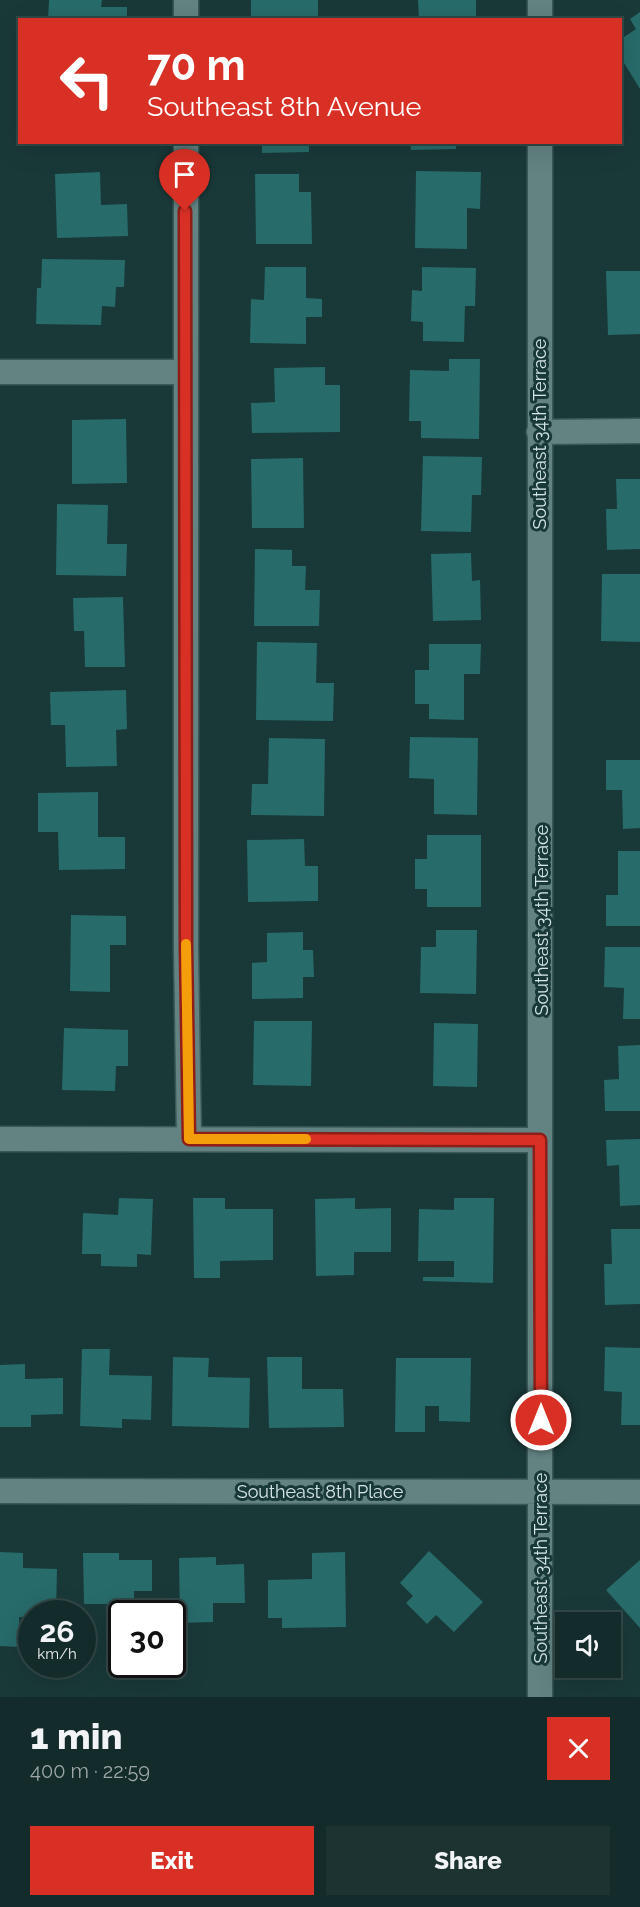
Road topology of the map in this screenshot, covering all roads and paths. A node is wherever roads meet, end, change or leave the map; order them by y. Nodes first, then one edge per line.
1 (186, 0) edge
2 (540, 0) edge
3 (186, 18) edge
4 (540, 18) edge
5 (186, 144) edge
6 (540, 144) edge
7 (0, 372) edge
8 (185, 372) junction
9 (640, 431) edge
10 (539, 432) junction
11 (0, 1139) edge
12 (189, 1139) junction
13 (540, 1140) junction
14 (541, 1490) junction
15 (0, 1491) edge
16 (640, 1492) edge
17 (540, 1697) edge

1 - 3 street
2 - 4 street
5 - 8 street
6 - 10 street, Southeast 34th Terrace
7 - 8 street
8 - 12 street
9 - 10 street
10 - 13 street, Southeast 34th Terrace
11 - 12 street
12 - 13 street
13 - 14 street, Southeast 34th Terrace
14 - 15 street, Southeast 8th Place
14 - 16 street, Southeast 8th Place
14 - 17 street, Southeast 34th Terrace

